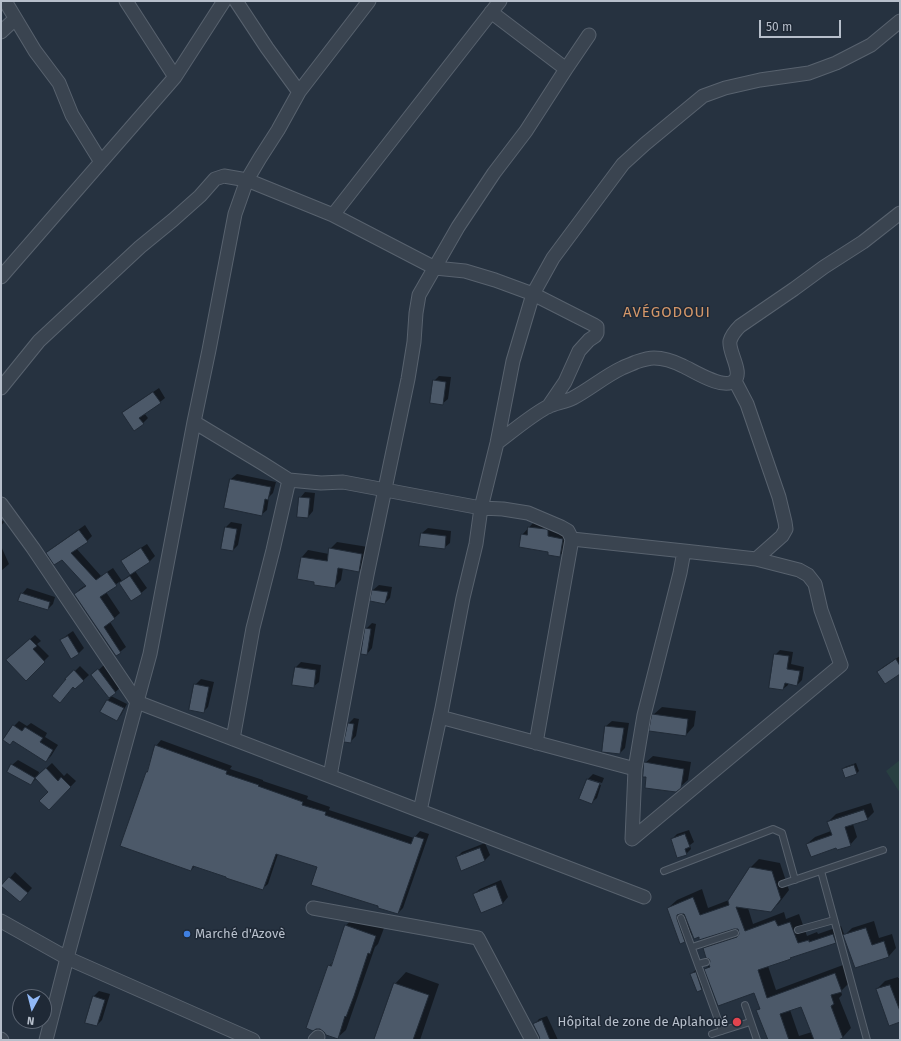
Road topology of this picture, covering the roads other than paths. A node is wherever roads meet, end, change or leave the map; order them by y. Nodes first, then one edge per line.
1 (5, 1) edge
2 (126, 1) edge
3 (224, 1) edge
4 (236, 1) edge
5 (368, 1) edge
6 (500, 1) edge
7 (491, 12) junction
8 (15, 19) junction
9 (900, 21) edge
10 (1, 32) edge
11 (589, 35) dead end
12 (566, 69) junction
13 (175, 77) junction
14 (299, 92) junction
15 (101, 162) junction
16 (247, 180) junction
17 (900, 213) edge
18 (333, 215) junction
19 (435, 268) junction
20 (1, 277) edge
21 (532, 294) junction
22 (735, 380) junction
23 (1, 388) edge
24 (548, 406) junction
25 (194, 422) junction
26 (498, 443) junction
27 (289, 480) junction
28 (385, 490) junction
29 (1, 504) edge
30 (481, 508) junction
31 (572, 539) junction
32 (684, 551) junction
33 (756, 559) junction
34 (137, 702) junction
35 (440, 717) junction
36 (233, 739) junction
37 (536, 743) junction
38 (635, 769) junction
39 (330, 776) junction
40 (420, 811) junction
41 (883, 850) dead end
42 (664, 871) dead end
43 (821, 871) junction
44 (795, 880) junction
45 (782, 884) dead end
46 (644, 897) dead end
47 (313, 908) dead end
48 (681, 918) dead end
49 (834, 920) junction
50 (1, 921) edge
51 (798, 930) dead end
52 (735, 933) dead end
53 (692, 947) junction
54 (67, 958) junction
55 (706, 962) dead end
56 (698, 964) junction
57 (745, 1005) dead end
58 (750, 1022) junction
59 (722, 1031) junction
60 (712, 1034) dead end
61 (46, 1040) edge
62 (253, 1040) edge
63 (532, 1040) edge
64 (757, 1040) edge
65 (867, 1040) edge

1 - 8 street
2 - 13 street
3 - 13 street
4 - 14 street
5 - 14 street
6 - 7 street
7 - 12 street
7 - 18 street
8 - 10 street
8 - 15 street
9 - 21 street
11 - 12 street
12 - 19 street
13 - 15 street
14 - 16 street
15 - 20 street
16 - 18 street
16 - 23 street
16 - 25 street
17 - 22 street
18 - 19 street
19 - 21 street
19 - 28 street
21 - 24 street
21 - 26 street
22 - 24 street
22 - 33 street
24 - 26 street
25 - 27 street
25 - 34 street
26 - 30 street
27 - 28 street
27 - 36 street
28 - 30 street
28 - 39 street
29 - 34 street
30 - 31 street
30 - 35 street
31 - 32 street
31 - 37 street
32 - 33 street
32 - 38 street
33 - 38 street
34 - 36 street
34 - 54 street
35 - 37 street
35 - 40 street
36 - 39 street
37 - 38 street
39 - 40 street
40 - 46 street
41 - 43 lane
42 - 44 lane
43 - 44 lane
43 - 49 lane
44 - 45 lane
47 - 63 street
48 - 53 lane
49 - 51 lane
49 - 65 lane
50 - 54 street
52 - 53 lane
53 - 56 lane
54 - 61 street
54 - 62 street
55 - 56 lane
56 - 59 lane
57 - 58 lane
58 - 59 lane
58 - 64 lane
59 - 60 lane

